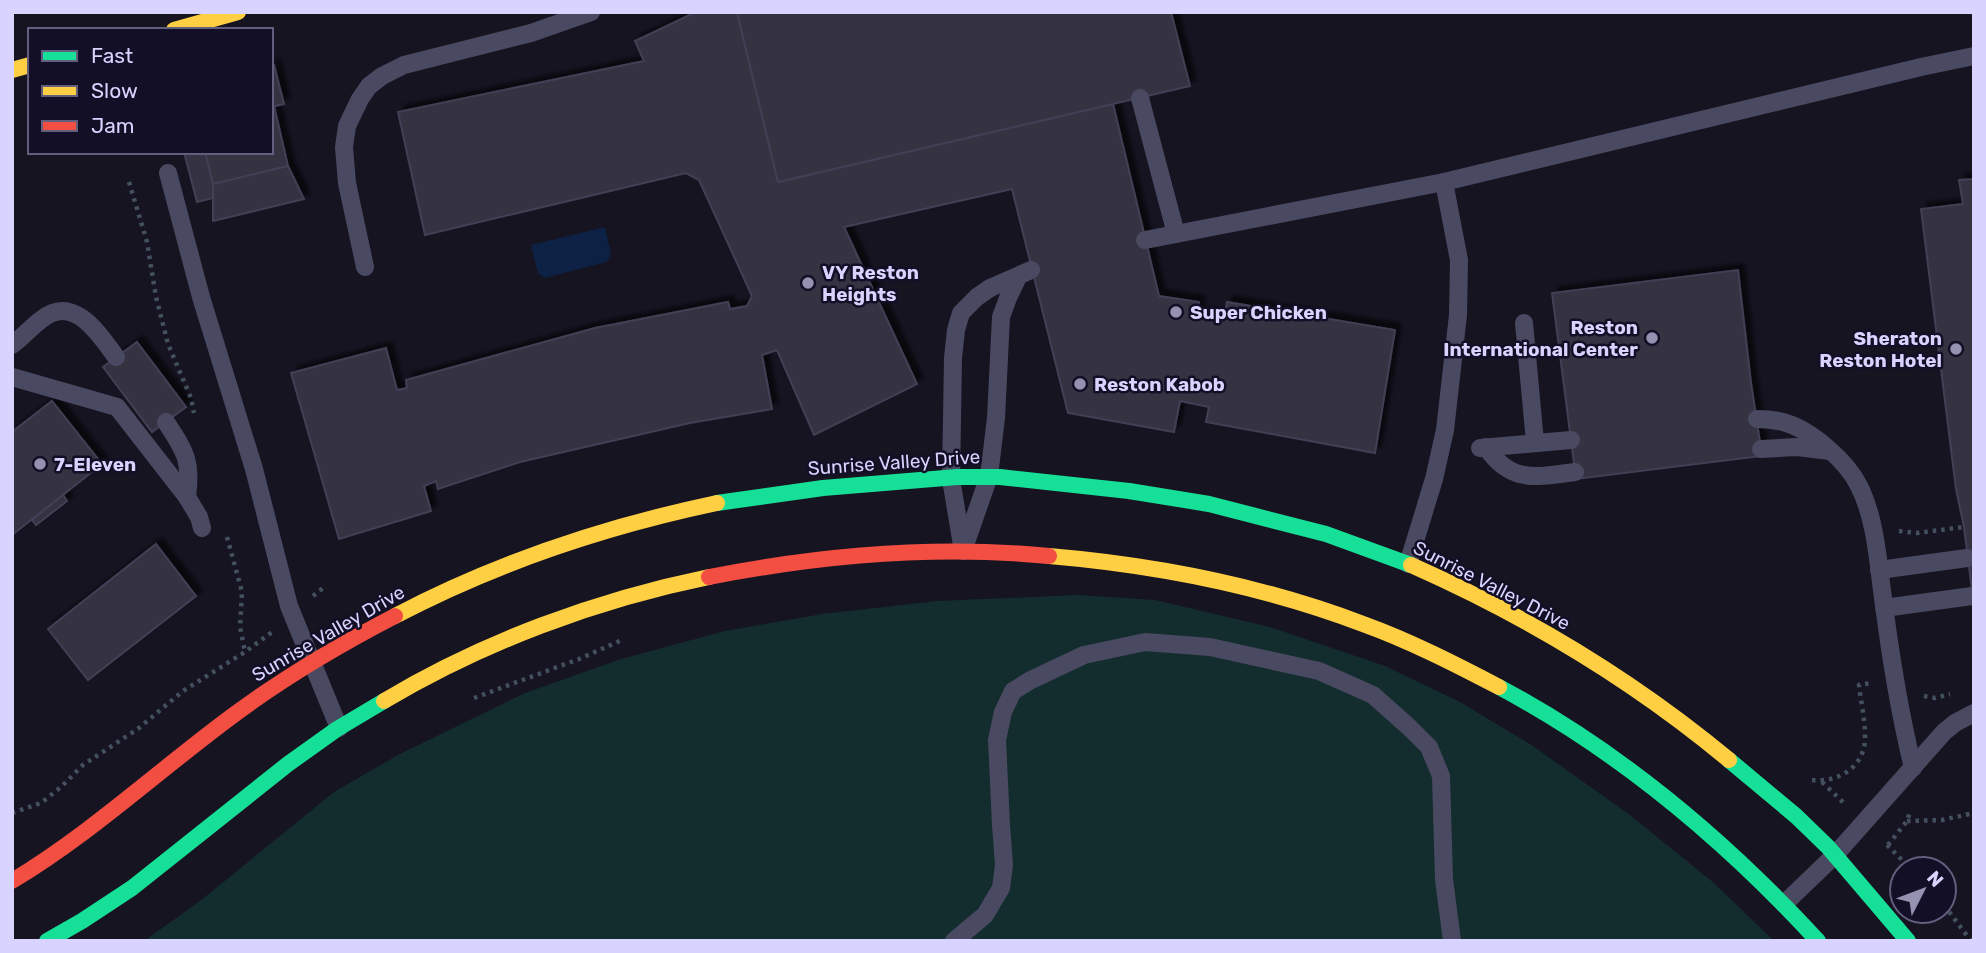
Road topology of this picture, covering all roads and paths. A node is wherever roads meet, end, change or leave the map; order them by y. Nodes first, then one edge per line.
1 (238, 12) edge
2 (591, 12) edge
3 (181, 28) edge
4 (1974, 56) edge
5 (1140, 98) dead end
6 (168, 173) dead end
7 (1444, 182) junction
8 (1176, 234) junction
9 (1145, 240) dead end
10 (365, 267) dead end
11 (1524, 323) dead end
12 (12, 345) edge
13 (116, 357) dead end
14 (12, 377) edge
15 (1757, 419) dead end
16 (166, 422) dead end
17 (1571, 440) dead end
18 (1535, 442) junction
19 (1761, 449) dead end
20 (1830, 451) junction
21 (1576, 472) dead end
22 (989, 476) junction
23 (951, 479) junction
24 (187, 497) junction
25 (202, 528) dead end
26 (963, 551) junction
27 (1967, 558) dead end
28 (1408, 564) junction
29 (1879, 570) junction
30 (1972, 596) edge
31 (1884, 608) junction
32 (632, 637) dead end
33 (245, 652) dead end
34 (312, 663) junction
35 (1859, 685) dead end
36 (1919, 692) dead end
37 (1955, 692) dead end
38 (466, 701) dead end
39 (1974, 713) edge
40 (339, 728) junction
41 (1913, 768) junction
42 (1821, 781) dead end
43 (12, 813) edge
44 (1974, 813) edge
45 (1865, 823) junction
46 (1888, 845) junction
47 (1835, 855) junction
48 (1898, 855) edge
49 (12, 881) edge
50 (1784, 904) junction
51 (1958, 924) edge
52 (47, 941) edge
53 (954, 941) edge
54 (1452, 941) edge
55 (1818, 941) edge
56 (1908, 941) edge
57 (1971, 941) edge

1 - 3 main road
2 - 10 lane
4 - 7 lane
5 - 8 lane
6 - 34 lane
7 - 8 lane
7 - 28 lane
8 - 9 lane
11 - 18 lane
12 - 13 lane
14 - 24 lane
15 - 20 lane
16 - 24 lane
17 - 18 lane
18 - 21 lane
19 - 20 lane
20 - 29 lane
22 - 23 main road, Sunrise Valley Drive
22 - 23 lane
22 - 26 lane
22 - 28 main road, Sunrise Valley Drive
23 - 26 lane
23 - 34 main road, Sunrise Valley Drive
24 - 25 lane
26 - 40 main road
26 - 50 main road
27 - 29 lane
28 - 47 main road, Sunrise Valley Drive
29 - 31 lane
30 - 31 lane
31 - 41 lane
32 - 38 path
33 - 43 path
34 - 40 lane
34 - 49 main road, Sunrise Valley Drive
35 - 42 path
36 - 37 path
39 - 41 lane
40 - 52 main road
41 - 45 lane
44 - 46 path
45 - 46 path
45 - 47 lane
46 - 48 path
47 - 50 lane
47 - 56 main road, Sunrise Valley Drive
50 - 55 main road
51 - 57 path
53 - 54 lane

